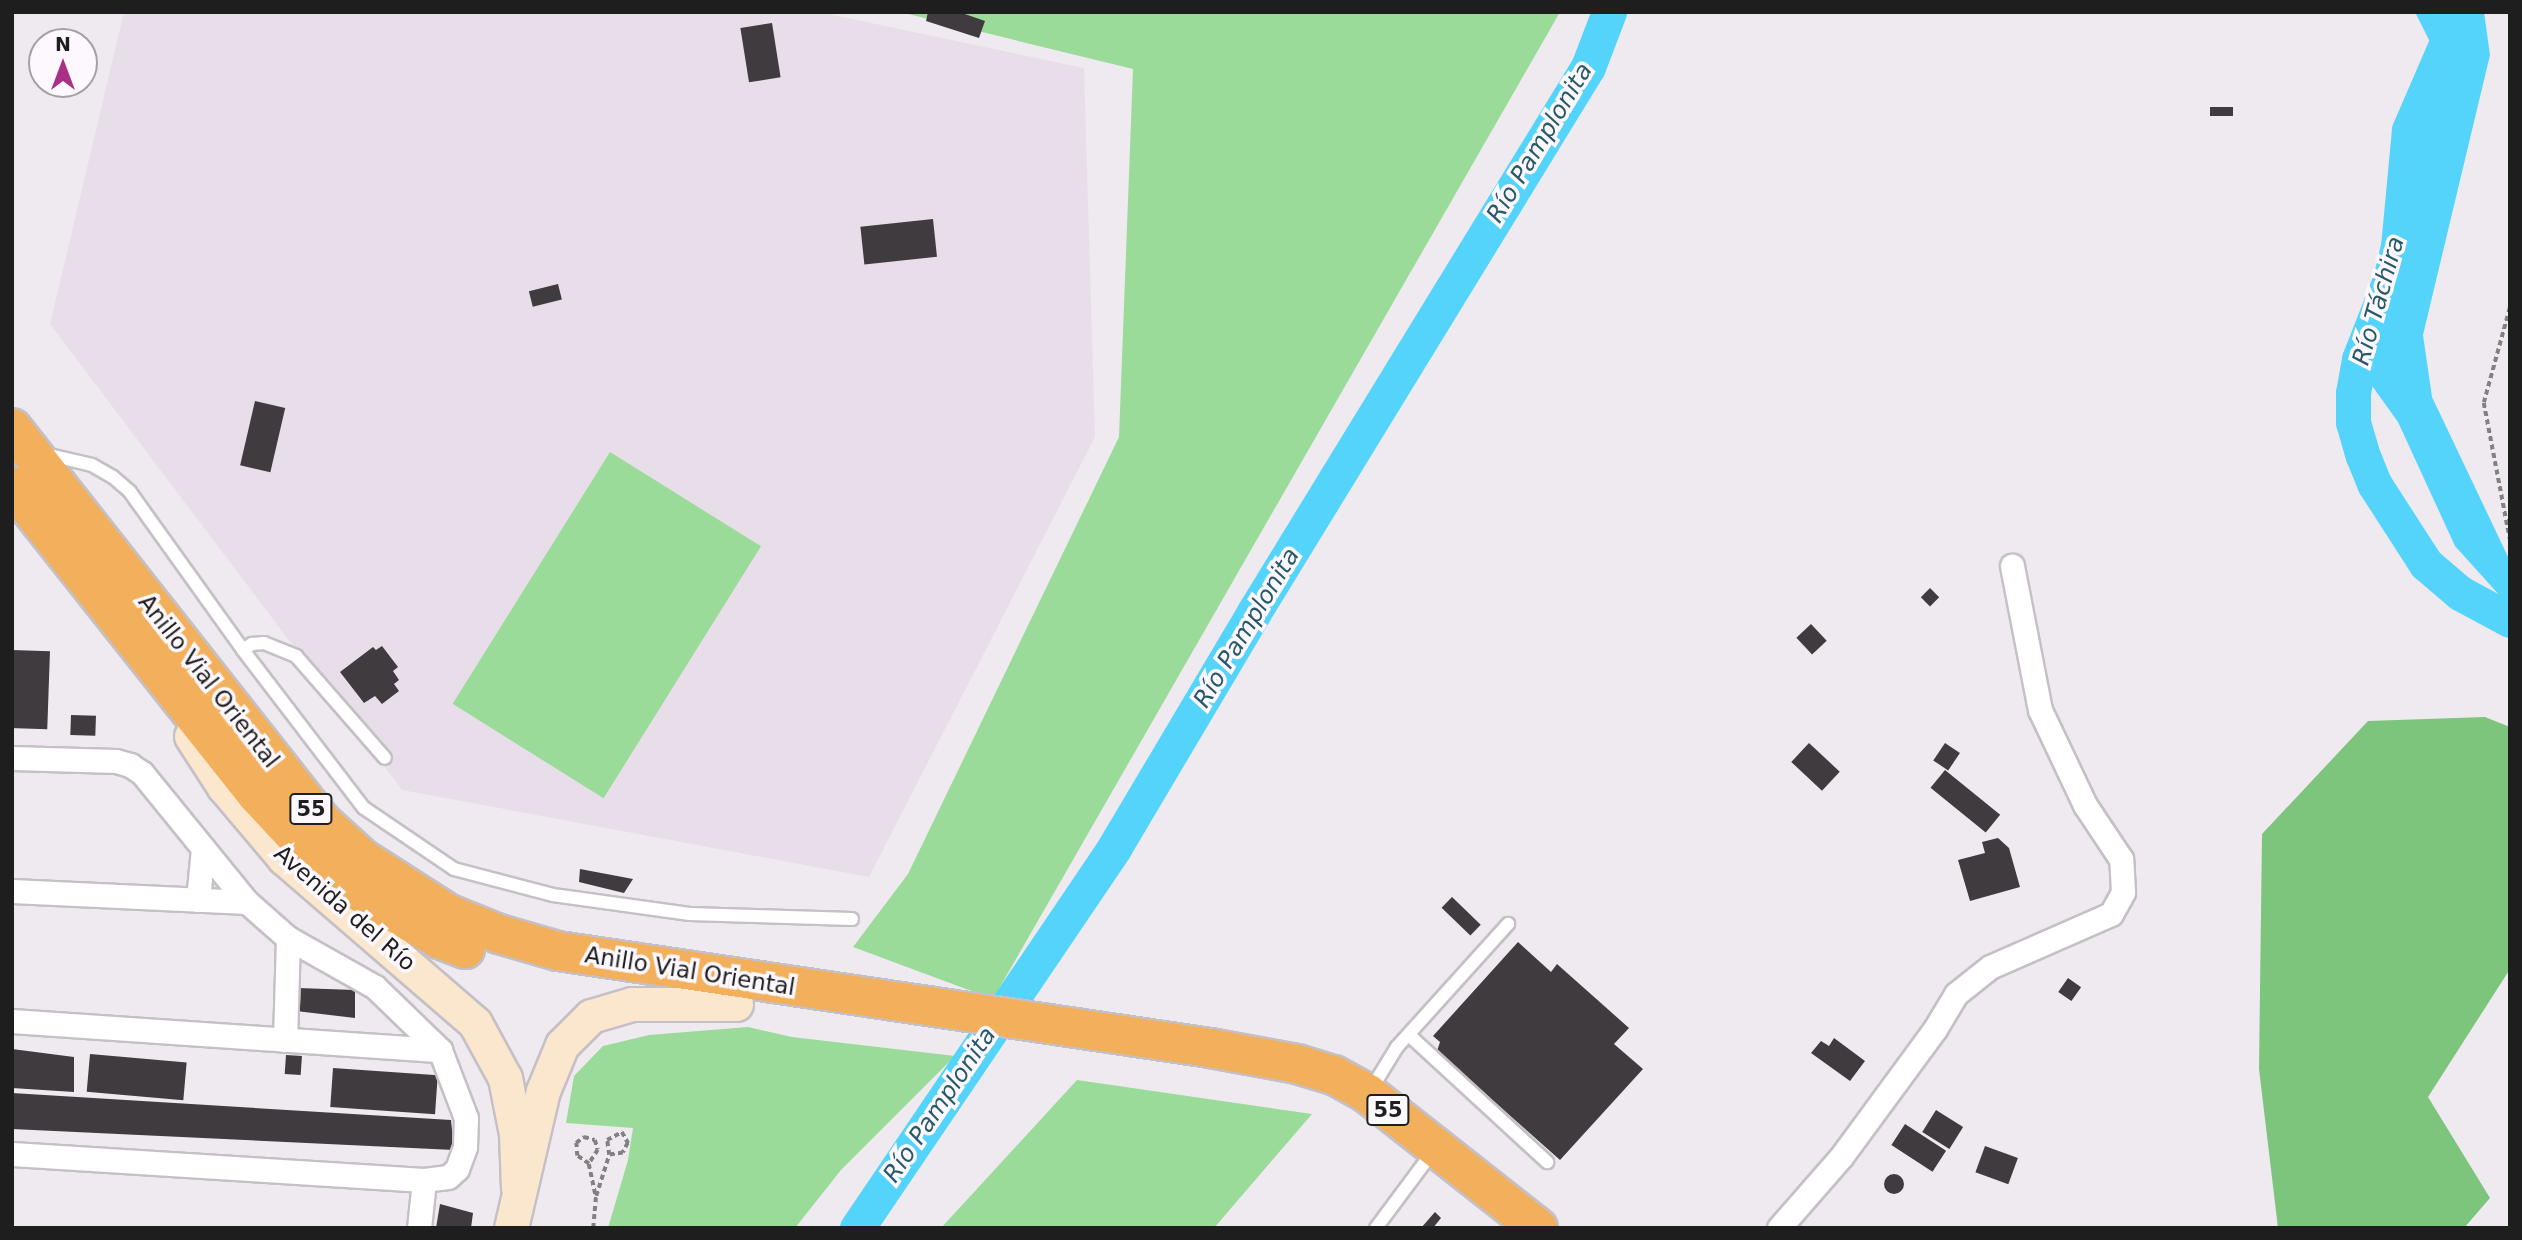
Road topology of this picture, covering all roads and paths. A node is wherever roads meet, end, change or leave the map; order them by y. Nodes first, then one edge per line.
1 (2510, 309) edge
2 (21, 439) edge
3 (12, 486) edge
4 (2510, 539) edge
5 (2012, 566) dead end
6 (104, 606) junction
7 (243, 650) junction
8 (12, 758) edge
9 (385, 758) dead end
10 (203, 848) junction
11 (12, 891) edge
12 (198, 900) junction
13 (247, 902) junction
14 (852, 919) dead end
15 (1507, 924) dead end
16 (288, 937) junction
17 (744, 997) junction
18 (12, 1021) edge
19 (1409, 1035) junction
20 (285, 1040) junction
21 (440, 1050) junction
22 (1209, 1062) junction
23 (1368, 1094) junction
24 (12, 1154) edge
25 (609, 1155) junction
26 (1426, 1161) junction
27 (1547, 1162) dead end
28 (589, 1164) junction
29 (424, 1180) junction
30 (518, 1188) junction
31 (596, 1196) junction
32 (419, 1228) edge
33 (511, 1228) edge
34 (593, 1228) edge
35 (1376, 1228) edge
36 (1505, 1228) edge
37 (1538, 1228) edge
38 (1779, 1228) edge

1 - 4 path
2 - 7 lane
2 - 17 highway, Anillo Vial Oriental / 55
3 - 6 highway, Anillo Vial Oriental / 55
5 - 38 street
6 - 17 highway, Anillo Vial Oriental / 55
6 - 30 main road, Avenida del Río
7 - 9 lane
7 - 14 lane
8 - 10 street
10 - 12 street
10 - 13 street
11 - 12 street
12 - 13 street
13 - 16 street
15 - 19 lane
16 - 20 street
16 - 21 street
17 - 22 highway, Anillo Vial Oriental / 55
17 - 30 main road, Avenida del Río
18 - 20 street
19 - 23 lane
19 - 27 lane
20 - 21 street
21 - 29 street
22 - 23 highway, Anillo Vial Oriental / 55
22 - 26 highway, Anillo Vial Oriental / 55
23 - 37 highway, Anillo Vial Oriental / 55
24 - 29 street
25 - 25 path
25 - 31 path
26 - 35 lane
26 - 36 highway, Anillo Vial Oriental / 55
28 - 28 path
28 - 31 path
29 - 32 street
30 - 33 main road, Avenida del Río
31 - 34 path

